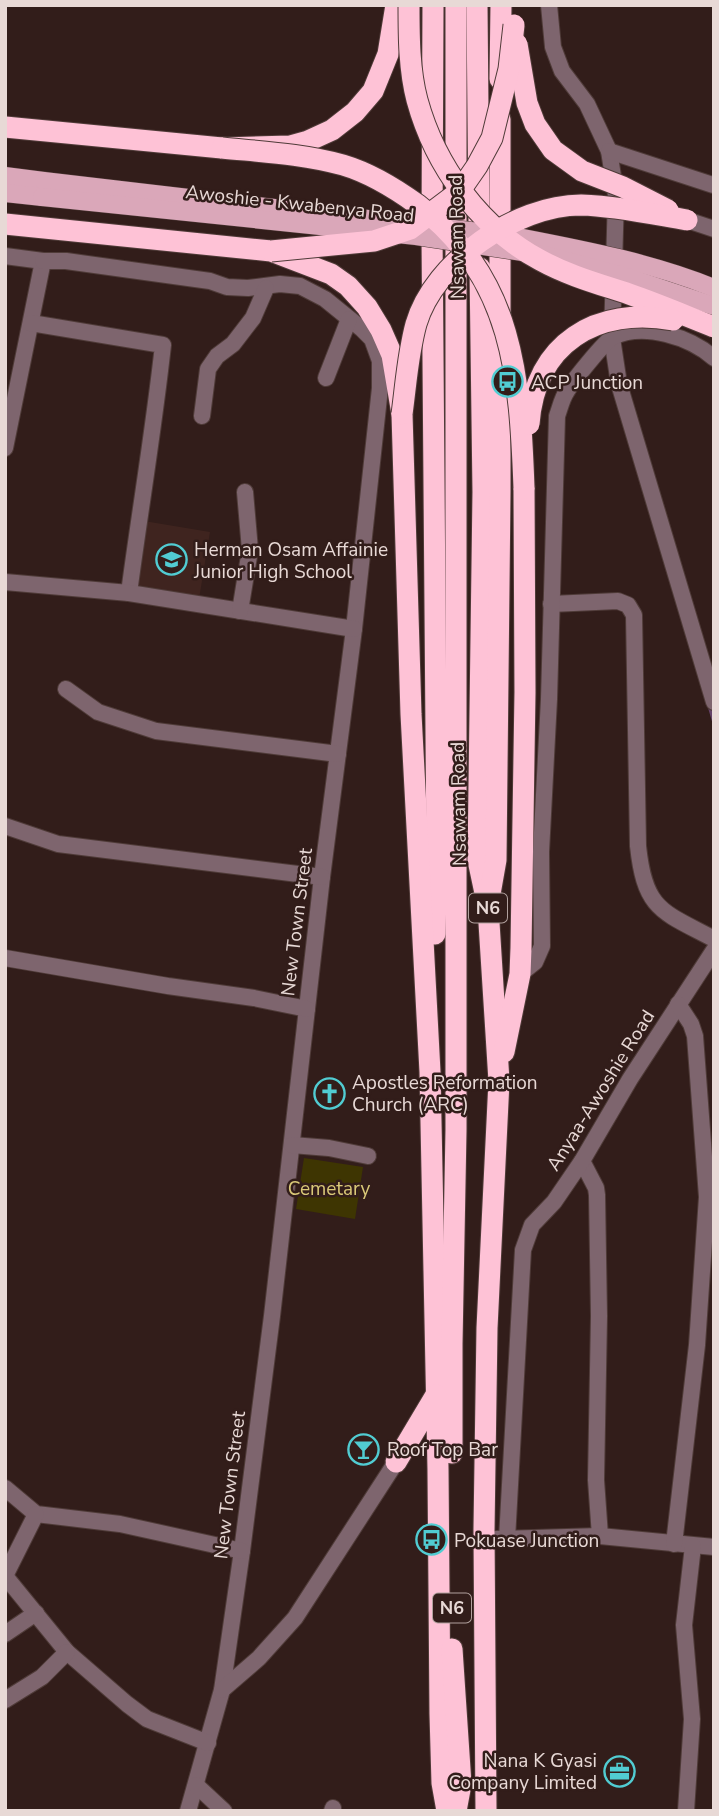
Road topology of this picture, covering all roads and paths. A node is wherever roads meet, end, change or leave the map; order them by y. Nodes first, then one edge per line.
1 (396, 5) edge
2 (409, 5) edge
3 (433, 5) edge
4 (456, 5) edge
5 (477, 5) edge
6 (501, 5) edge
7 (549, 5) edge
8 (515, 15) edge
9 (5, 127) edge
10 (222, 148) junction
11 (610, 150) junction
12 (5, 176) edge
13 (713, 185) edge
14 (43, 189) junction
15 (5, 193) edge
16 (687, 220) junction
17 (5, 224) edge
18 (714, 229) edge
19 (271, 251) junction
20 (5, 256) edge
21 (43, 261) junction
22 (266, 288) junction
23 (714, 288) edge
24 (714, 306) edge
25 (349, 318) junction
26 (31, 323) junction
27 (714, 327) edge
28 (612, 338) junction
29 (714, 358) edge
30 (326, 378) dead end
31 (402, 414) junction
32 (202, 416) dead end
33 (5, 448) edge
34 (524, 488) junction
35 (245, 492) dead end
36 (5, 582) edge
37 (129, 593) junction
38 (551, 604) junction
39 (240, 611) junction
40 (354, 629) junction
41 (66, 689) dead end
42 (714, 702) edge
43 (338, 754) junction
44 (5, 826) edge
45 (323, 877) junction
46 (488, 907) junction
47 (714, 939) edge
48 (714, 950) edge
49 (5, 958) edge
50 (520, 974) junction
51 (678, 1004) junction
52 (307, 1009) junction
53 (430, 1072) junction
54 (499, 1081) junction
55 (292, 1144) junction
56 (368, 1156) dead end
57 (582, 1161) junction
58 (436, 1395) junction
59 (396, 1462) junction
60 (438, 1469) junction
61 (5, 1488) edge
62 (36, 1514) junction
63 (600, 1536) junction
64 (507, 1539) junction
65 (484, 1540) junction
66 (674, 1544) junction
67 (693, 1546) junction
68 (714, 1547) edge
69 (242, 1551) junction
70 (5, 1576) edge
71 (36, 1613) junction
72 (5, 1634) edge
73 (67, 1652) junction
74 (222, 1690) junction
75 (5, 1700) edge
76 (208, 1743) junction
77 (195, 1785) junction
78 (188, 1811) edge
79 (225, 1811) edge
80 (447, 1811) edge
81 (456, 1811) edge
82 (486, 1811) edge
83 (686, 1811) edge

1 - 10 highway, bridge
2 - 27 highway, bridge
3 - 53 highway
4 - 81 highway, Nsawam Road / N6
5 - 46 highway, Nsawam Road / N6
6 - 46 highway
7 - 11 street
8 - 16 highway, bridge
8 - 19 highway, bridge
9 - 10 highway
10 - 34 highway, bridge
11 - 13 street
11 - 28 street
12 - 14 main road
14 - 15 main road
14 - 23 main road, Awoshie - Kwabenya Road, bridge
14 - 24 main road, Awoshie - Kwabenya Road, bridge
16 - 18 street
16 - 31 highway, bridge
17 - 19 highway
19 - 31 highway, bridge
20 - 21 street, New Town Street
21 - 22 street, New Town Street
21 - 26 street
22 - 25 street, New Town Street
22 - 32 street
25 - 30 street
25 - 40 street, New Town Street
26 - 33 street
26 - 37 street
27 - 34 highway, bridge
28 - 29 street
28 - 38 street
28 - 42 street
31 - 53 highway
34 - 50 highway
35 - 39 street
36 - 37 street
37 - 39 street
38 - 47 street
38 - 50 street
39 - 40 street
40 - 43 street, New Town Street
41 - 43 street
43 - 45 street, New Town Street
44 - 45 street
45 - 52 street, New Town Street
46 - 54 highway, Nsawam Road / N6
48 - 51 street, Anyaa-Awoshie Road
49 - 52 street
50 - 54 highway
51 - 57 street, Anyaa-Awoshie Road
51 - 66 street
52 - 55 street, New Town Street
53 - 58 highway
54 - 65 highway, Nsawam Road / N6
55 - 56 street
55 - 69 street, New Town Street
57 - 63 street
57 - 64 street, Anyaa-Awoshie Road
58 - 59 highway
58 - 60 highway
59 - 60 highway
59 - 74 street
60 - 80 highway
61 - 62 street
62 - 69 street
62 - 70 street
63 - 64 street
63 - 66 street
64 - 65 street
65 - 82 highway, Nsawam Road / N6
66 - 67 street
67 - 68 street
67 - 83 street
69 - 74 street, New Town Street
70 - 71 street
71 - 72 street
71 - 73 street
73 - 75 street
73 - 76 street
74 - 76 street, New Town Street
76 - 77 street, New Town Street
77 - 78 street, New Town Street
77 - 79 street

